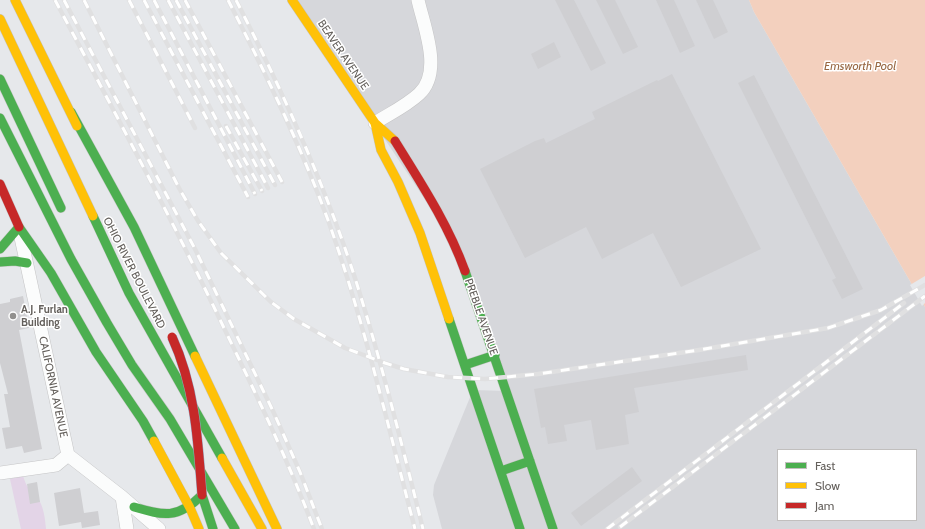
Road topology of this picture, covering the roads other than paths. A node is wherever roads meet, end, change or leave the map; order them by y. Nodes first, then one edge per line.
1 (16, 0) edge
2 (292, 0) edge
3 (418, 0) edge
4 (0, 19) edge
5 (0, 79) edge
6 (71, 112) junction
7 (0, 118) edge
8 (375, 123) junction
9 (0, 184) edge
10 (64, 216) dead end
11 (120, 221) dead end
12 (19, 227) junction
13 (0, 249) edge
14 (0, 262) edge
15 (27, 263) junction
16 (101, 293) dead end
17 (170, 333) dead end
18 (495, 355) junction
19 (464, 365) junction
20 (170, 419) junction
21 (68, 455) junction
22 (530, 460) junction
23 (501, 471) junction
24 (0, 473) edge
25 (122, 497) junction
26 (199, 502) junction
27 (134, 507) junction
28 (127, 529) edge
29 (160, 529) edge
30 (199, 529) edge
31 (213, 529) edge
32 (235, 529) edge
33 (262, 529) edge
34 (276, 529) edge
35 (520, 529) edge
36 (554, 529) edge

1 - 6 main road
2 - 8 main road, BEAVER AVENUE
3 - 8 street
4 - 33 main road, OHIO RIVER BOULEVARD
5 - 10 main road
6 - 11 main road
6 - 34 main road
7 - 20 main road
8 - 18 main road, PREBLE AVENUE
8 - 19 main road
9 - 12 main road, CALIFORNIA AVENUE
12 - 13 main road
12 - 15 street, CALIFORNIA AVENUE
12 - 26 main road
14 - 15 main road
15 - 21 street, CALIFORNIA AVENUE
16 - 20 main road
17 - 26 main road, bridge
18 - 19 main road
18 - 22 main road, PREBLE AVENUE
19 - 23 main road
20 - 32 main road
21 - 24 street
21 - 25 street
22 - 23 main road
22 - 36 main road, PREBLE AVENUE
23 - 35 main road
25 - 27 street
25 - 28 street
26 - 27 main road
26 - 30 main road
26 - 31 main road
27 - 29 street

